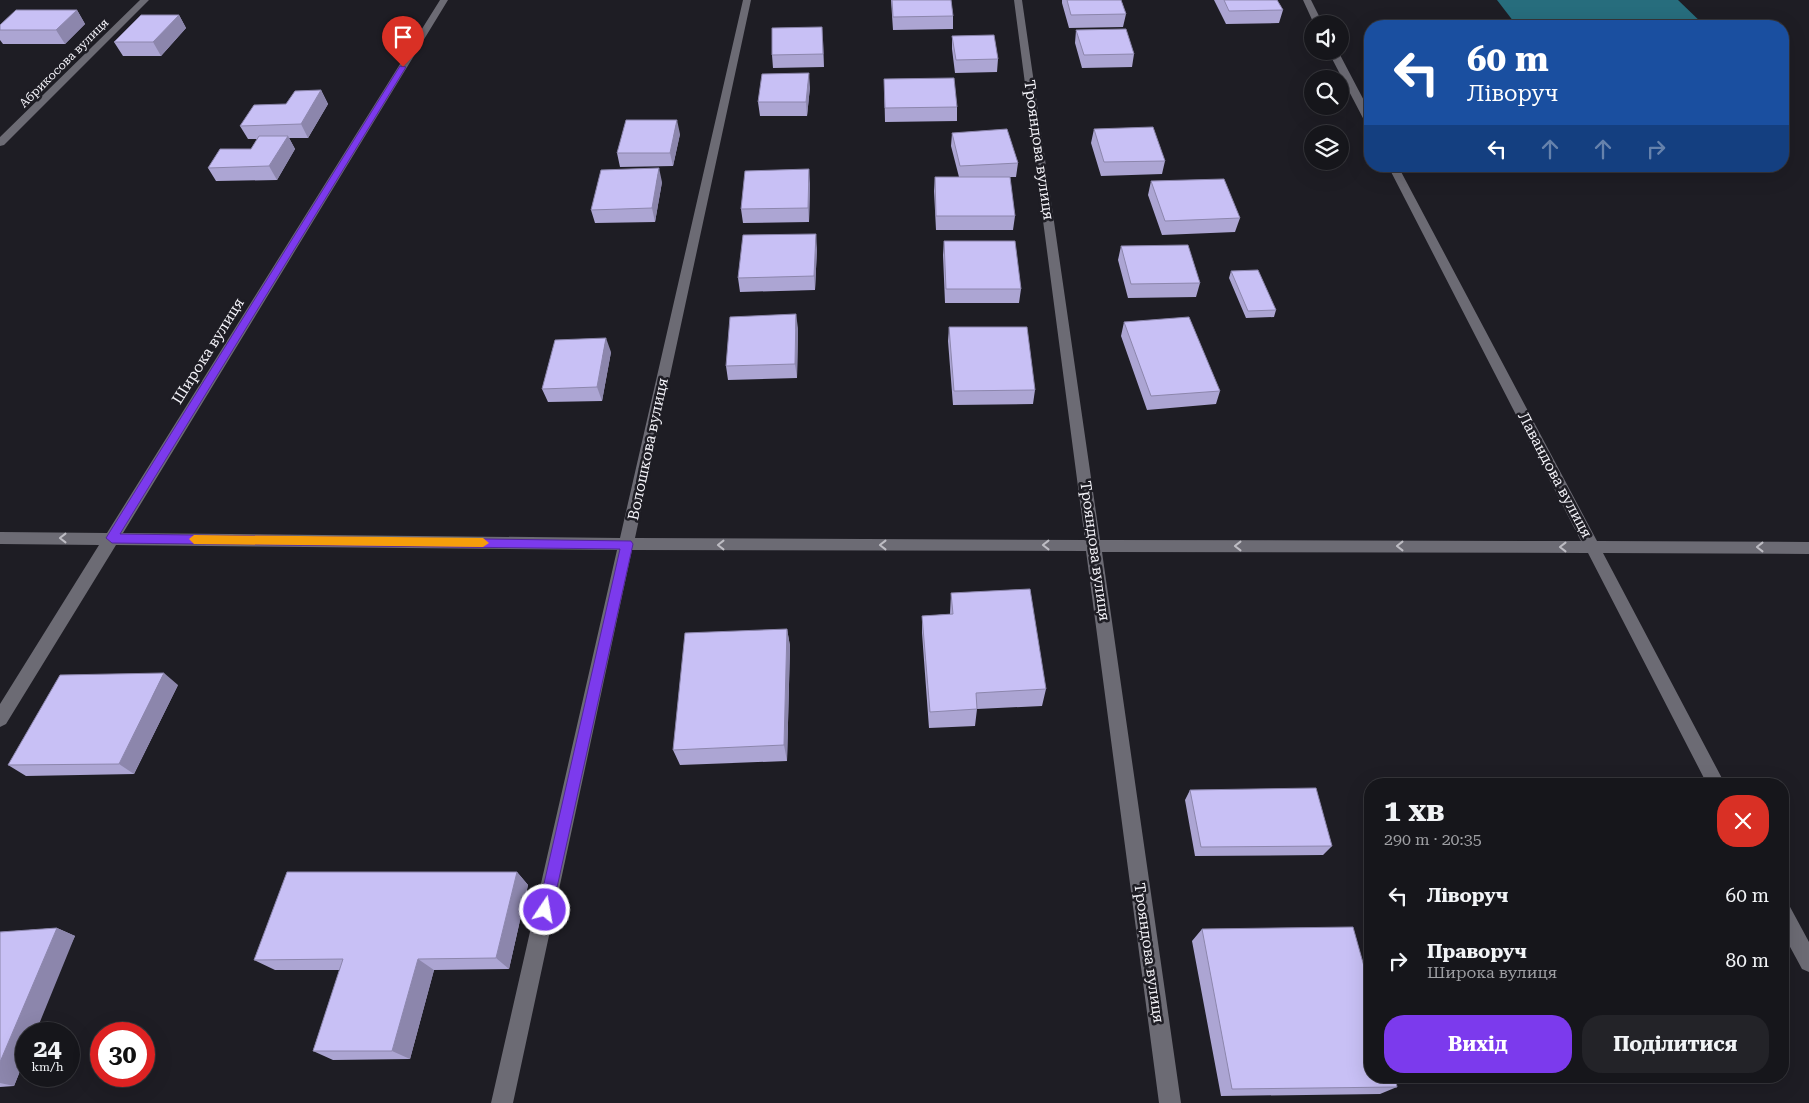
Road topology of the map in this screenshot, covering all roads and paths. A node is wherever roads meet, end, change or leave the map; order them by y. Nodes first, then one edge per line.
1 (145, 0) edge
2 (444, 0) edge
3 (747, 0) edge
4 (1018, 0) edge
5 (1307, 0) edge
6 (1314, 15) edge
7 (1338, 60) edge
8 (1364, 110) edge
9 (0, 143) edge
10 (1396, 172) edge
11 (0, 538) edge
12 (112, 538) junction
13 (627, 544) junction
14 (1094, 546) junction
15 (1592, 547) junction
16 (1809, 548) edge
17 (0, 719) edge
18 (1713, 778) edge
19 (1789, 925) edge
20 (1809, 962) edge
21 (502, 1103) edge
22 (1170, 1103) edge

1 - 9 street, Абрикосова вулиця
2 - 12 street, Широка вулиця
3 - 13 street, Волошкова вулиця
4 - 14 street, Трояндова вулиця
5 - 6 street
7 - 8 street
10 - 15 street, Лавандова вулиця
12 -> 11 street
12 - 13 street
12 - 17 street, Широка вулиця
14 -> 13 street
13 - 21 street, Волошкова вулиця
15 -> 14 street
14 - 22 street, Трояндова вулиця
16 -> 15 street
15 - 18 street, Лавандова вулиця
19 - 20 street

